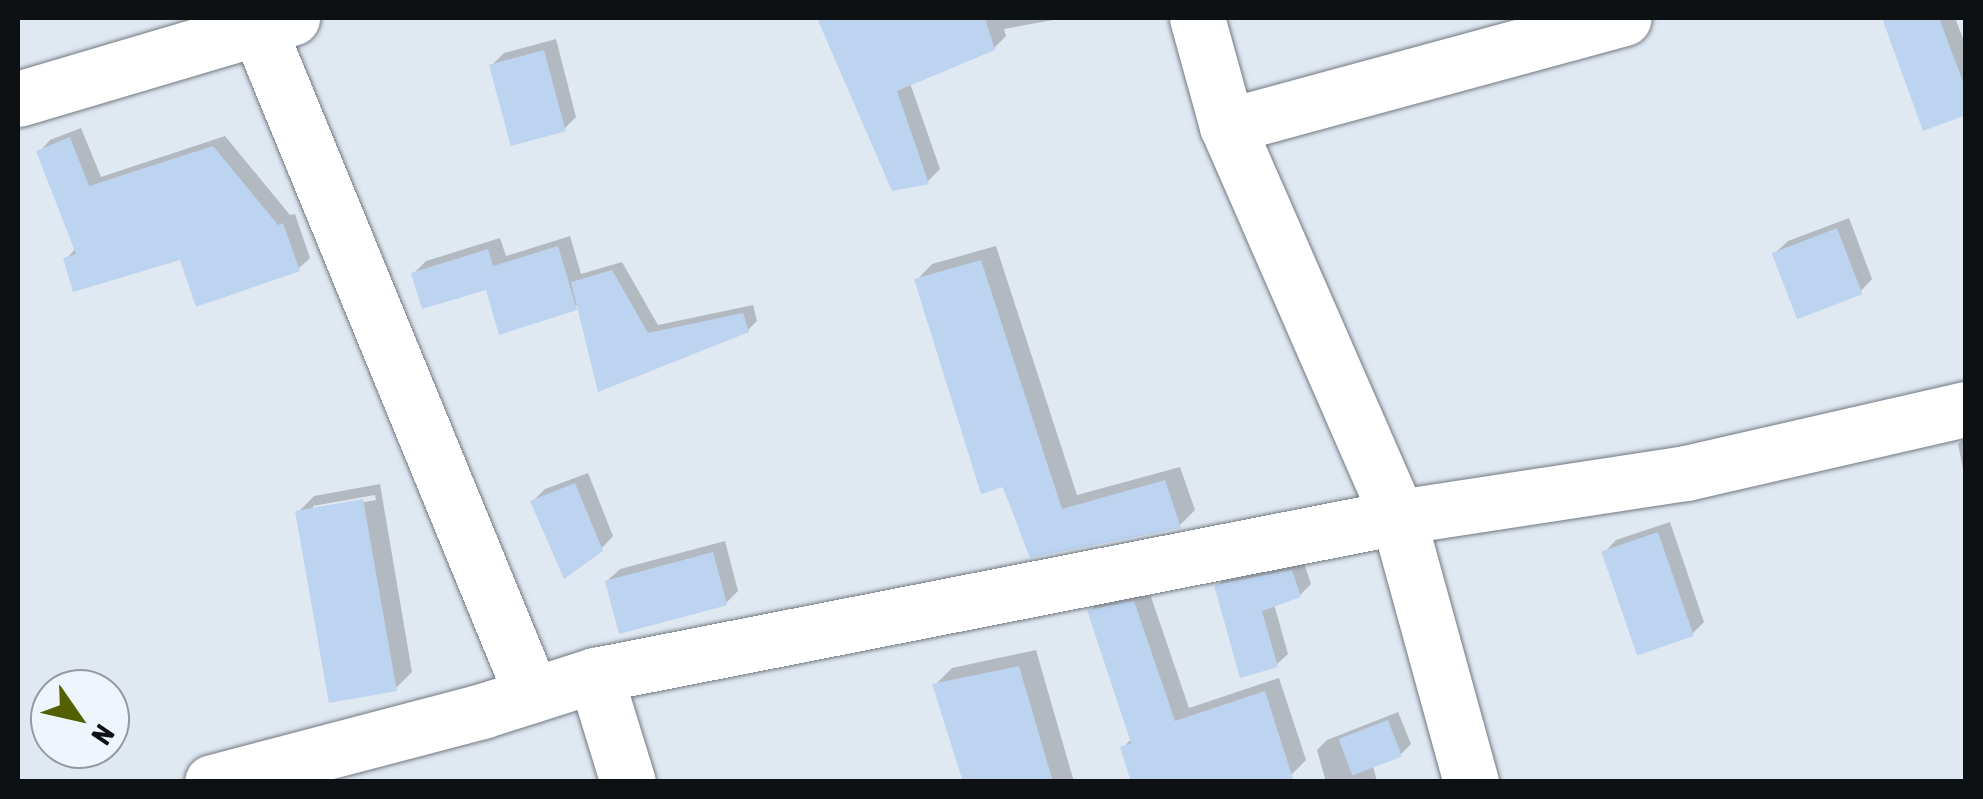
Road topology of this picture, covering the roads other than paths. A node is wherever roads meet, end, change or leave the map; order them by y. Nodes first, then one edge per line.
1 (1197, 18) edge
2 (1624, 18) edge
3 (277, 24) edge
4 (18, 99) edge
5 (1227, 126) junction
6 (1966, 409) edge
7 (1398, 517) junction
8 (596, 674) junction
9 (532, 695) junction
10 (212, 782) edge
11 (628, 782) edge
12 (1471, 782) edge

1 - 5 street
2 - 5 street
3 - 4 street
3 - 9 street
5 - 7 street
6 - 7 street
7 - 8 street
7 - 12 street
8 - 9 street
8 - 11 street
9 - 10 street

